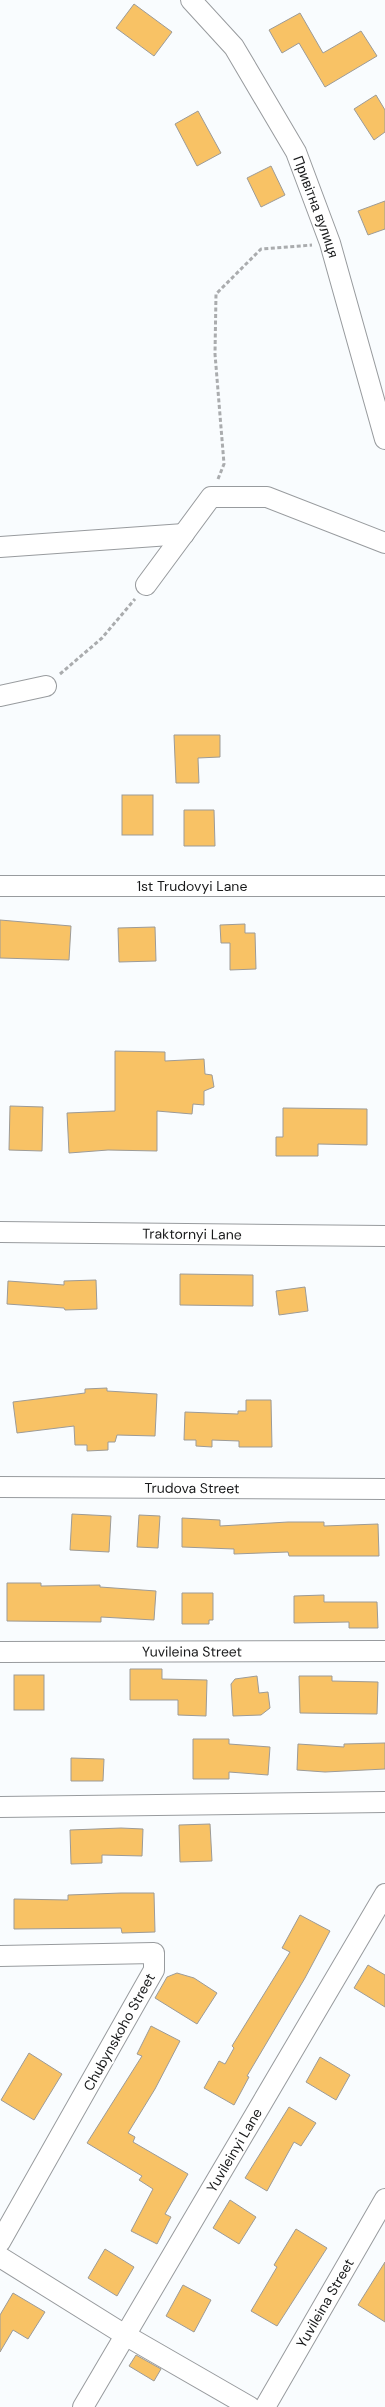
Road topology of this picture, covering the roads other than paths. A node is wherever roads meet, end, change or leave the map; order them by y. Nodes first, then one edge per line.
1 (191, 0) edge
2 (385, 439) edge
3 (184, 534) junction
4 (385, 542) edge
5 (0, 547) edge
6 (146, 585) road end
7 (46, 686) road end
8 (0, 696) edge
9 (0, 886) edge
10 (385, 886) edge
11 (0, 1232) edge
12 (385, 1236) edge
13 (0, 1487) edge
14 (385, 1489) edge
15 (385, 1651) edge
16 (0, 1652) edge
17 (385, 1802) edge
18 (0, 1807) edge
19 (385, 1894) edge
20 (0, 1956) edge
21 (385, 2199) edge
22 (0, 2242) edge
23 (0, 2258) edge
24 (125, 2335) junction
25 (82, 2407) edge
26 (250, 2407) edge
27 (266, 2407) edge

1 - 2 street, Привітна вулиця
3 - 4 street
3 - 5 street
3 - 6 street
7 - 8 street
9 - 10 street, 1st Trudovyi Lane
11 - 12 street, Traktornyi Lane
13 - 14 street, Trudova Street
15 - 16 street, Yuvileina Street
17 - 18 street
19 - 24 street, Yuvileinyi Lane
20 - 22 street, Chubynskoho Street
21 - 27 street, Yuvileina Street
23 - 24 street
24 - 25 street, Yuvileinyi Lane
24 - 26 street

